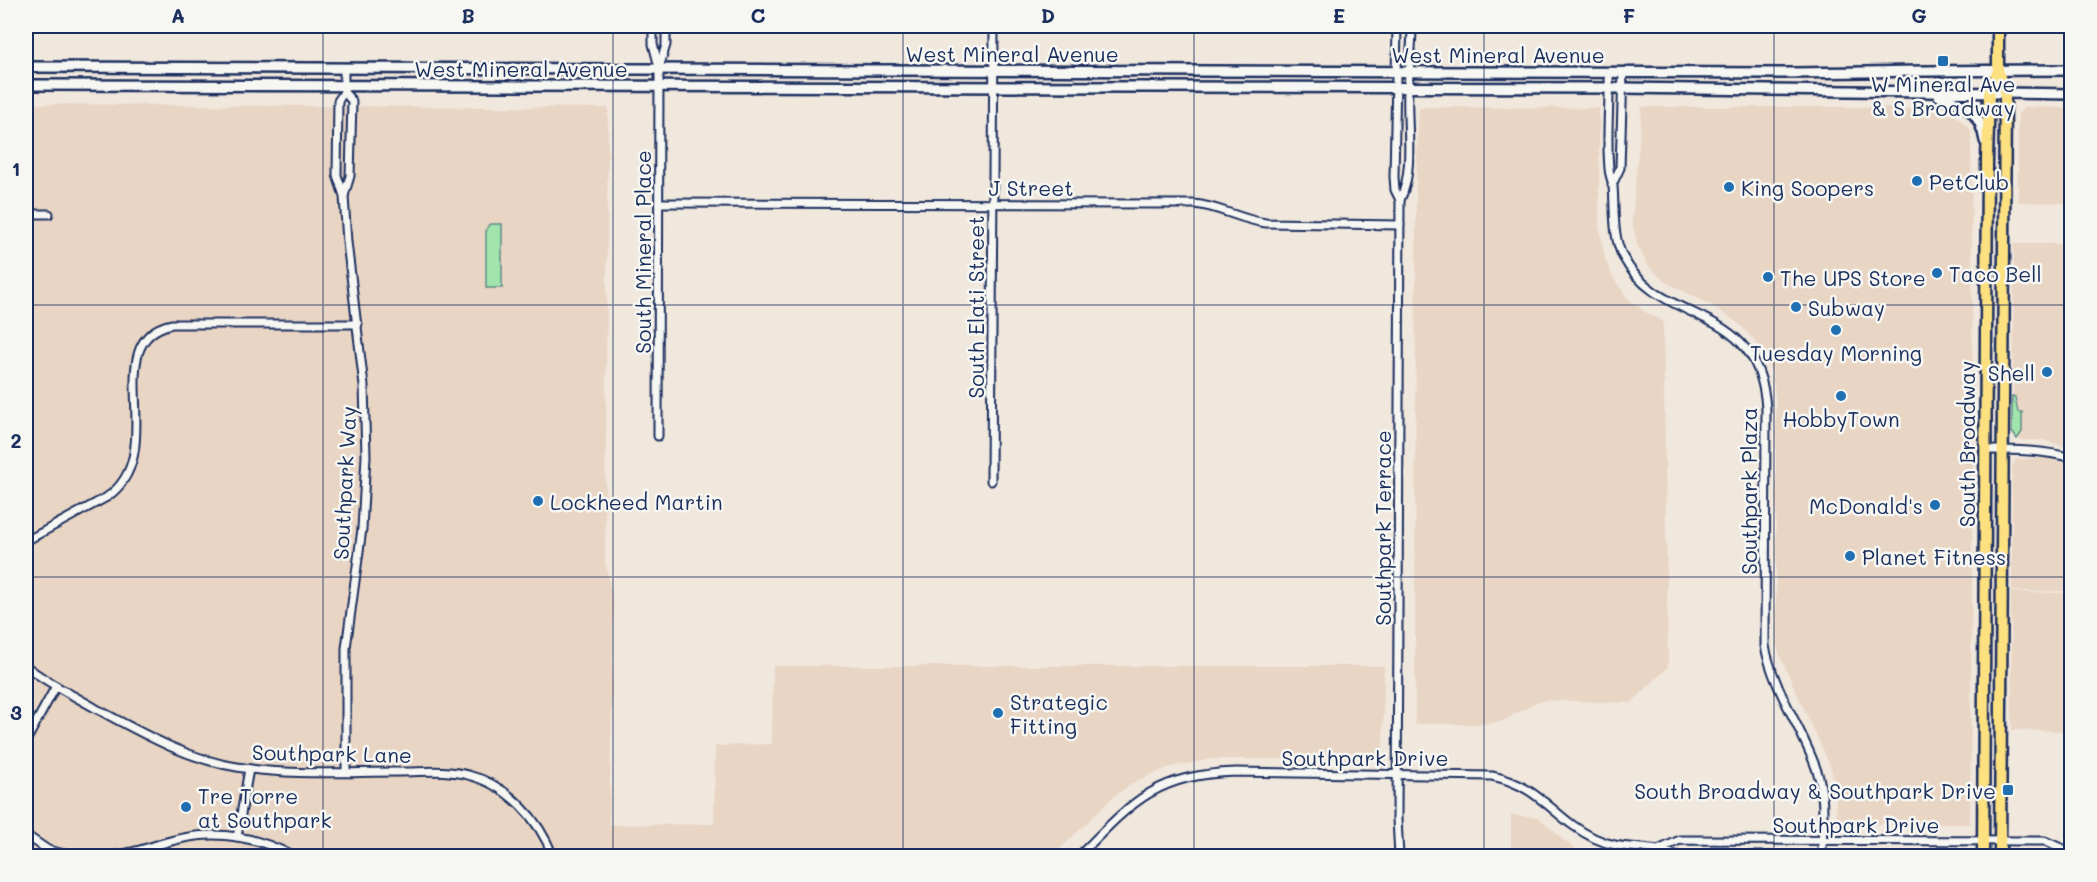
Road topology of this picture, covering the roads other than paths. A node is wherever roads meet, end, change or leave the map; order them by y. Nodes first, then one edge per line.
1 (653, 26) edge
2 (666, 26) edge
3 (994, 26) edge
4 (1397, 26) edge
5 (1412, 26) edge
6 (1998, 26) edge
7 (26, 67) edge
8 (344, 68) junction
9 (659, 68) junction
10 (1998, 70) junction
11 (2072, 70) edge
12 (993, 71) junction
13 (1396, 71) junction
14 (1410, 71) junction
15 (1609, 72) junction
16 (1623, 72) junction
17 (26, 85) edge
18 (659, 86) junction
19 (993, 88) junction
20 (1610, 88) junction
21 (1623, 88) junction
22 (344, 89) junction
23 (1395, 89) junction
24 (1408, 90) junction
25 (1931, 93) junction
26 (1989, 94) junction
27 (2005, 94) junction
28 (2072, 94) edge
29 (1987, 160) junction
30 (1612, 185) junction
31 (344, 196) junction
32 (1400, 200) junction
33 (659, 203) junction
34 (992, 204) junction
35 (26, 214) edge
36 (50, 214) dead end
37 (1400, 225) junction
38 (358, 324) junction
39 (658, 436) dead end
40 (1985, 450) junction
41 (2004, 450) junction
42 (2072, 458) edge
43 (991, 481) dead end
44 (26, 541) edge
45 (26, 666) edge
46 (56, 686) junction
47 (26, 741) edge
48 (249, 769) junction
49 (346, 772) junction
50 (1398, 774) junction
51 (26, 835) edge
52 (237, 837) junction
53 (1822, 840) junction
54 (1983, 841) junction
55 (2000, 841) junction
56 (1658, 850) junction
57 (2070, 851) edge
58 (73, 856) edge
59 (106, 856) edge
60 (293, 856) edge
61 (553, 856) edge
62 (1079, 856) edge
63 (1399, 856) edge
64 (1679, 856) edge
65 (1748, 856) edge
66 (1822, 856) edge
67 (1856, 856) edge
68 (1983, 856) edge
69 (2000, 856) edge
70 (2050, 856) edge

1 - 9 street, South Mineral Place
2 - 9 street, South Mineral Place
3 - 12 street, South Elati Street
4 - 13 street, Southpark Terrace
5 - 14 street, Southpark Terrace
6 - 10 main road, South Broadway
7 - 8 main road, West Mineral Avenue
8 - 9 main road, West Mineral Avenue
8 - 22 street, Southpark Way
9 - 12 main road, West Mineral Avenue
9 - 18 street, South Mineral Place
10 - 11 main road, West Mineral Avenue
10 - 16 main road, West Mineral Avenue
10 - 26 main road, South Broadway
10 - 27 main road, South Broadway
12 - 13 main road, West Mineral Avenue
12 - 19 street, South Elati Street
13 - 14 main road, West Mineral Avenue
13 - 23 street, Southpark Terrace
14 - 15 main road, West Mineral Avenue
14 - 24 street, Southpark Terrace
15 - 16 main road, West Mineral Avenue
15 - 20 street, Southpark Plaza
16 - 21 street, Southpark Plaza
17 - 22 main road, West Mineral Avenue
18 - 19 main road, West Mineral Avenue
18 - 22 main road, West Mineral Avenue
18 - 33 street, South Mineral Place
19 - 23 main road, West Mineral Avenue
19 - 34 street, South Elati Street
20 - 21 main road, West Mineral Avenue
20 - 24 main road, West Mineral Avenue
20 - 30 street, Southpark Plaza
21 - 25 main road, West Mineral Avenue
21 - 30 street, Southpark Plaza
22 - 31 street, Southpark Way
22 - 31 street, Southpark Way
23 - 24 main road, West Mineral Avenue
23 - 32 street, Southpark Terrace
24 - 32 street, Southpark Terrace
25 - 26 main road, West Mineral Avenue
25 - 29 main road
26 - 27 main road, West Mineral Avenue
26 - 29 main road, South Broadway
27 - 28 main road, West Mineral Avenue
27 - 41 main road, South Broadway
29 - 40 main road, South Broadway
30 - 53 street, Southpark Plaza
31 - 38 street, Southpark Way
32 - 37 street, Southpark Terrace
33 - 34 street, J Street
33 - 39 street, South Mineral Place
34 - 37 street, J Street
34 - 43 street, South Elati Street
35 - 36 street
37 - 50 street, Southpark Terrace
38 - 44 street
38 - 49 street, Southpark Way
40 - 41 street
40 - 54 main road, South Broadway
41 - 42 street
41 - 55 main road, South Broadway
45 - 46 street, Southpark Lane
46 - 47 street
46 - 48 street, Southpark Lane
48 - 49 street, Southpark Lane
48 - 52 street
49 - 61 street, Southpark Lane
50 - 56 street, Southpark Drive
50 - 62 street, Southpark Drive
50 - 63 street, Southpark Terrace
51 - 58 street
52 - 59 street
52 - 60 street
53 - 54 street, Southpark Drive
53 - 56 street, Southpark Drive
53 - 66 street, Southpark Plaza
54 - 55 street, Southpark Drive
54 - 68 main road, South Broadway
55 - 57 street, Southpark Drive
55 - 69 main road, South Broadway
56 - 64 street, Southpark Drive
57 - 70 street
65 - 66 street, Southpark Drive
66 - 67 street, Southpark Drive

